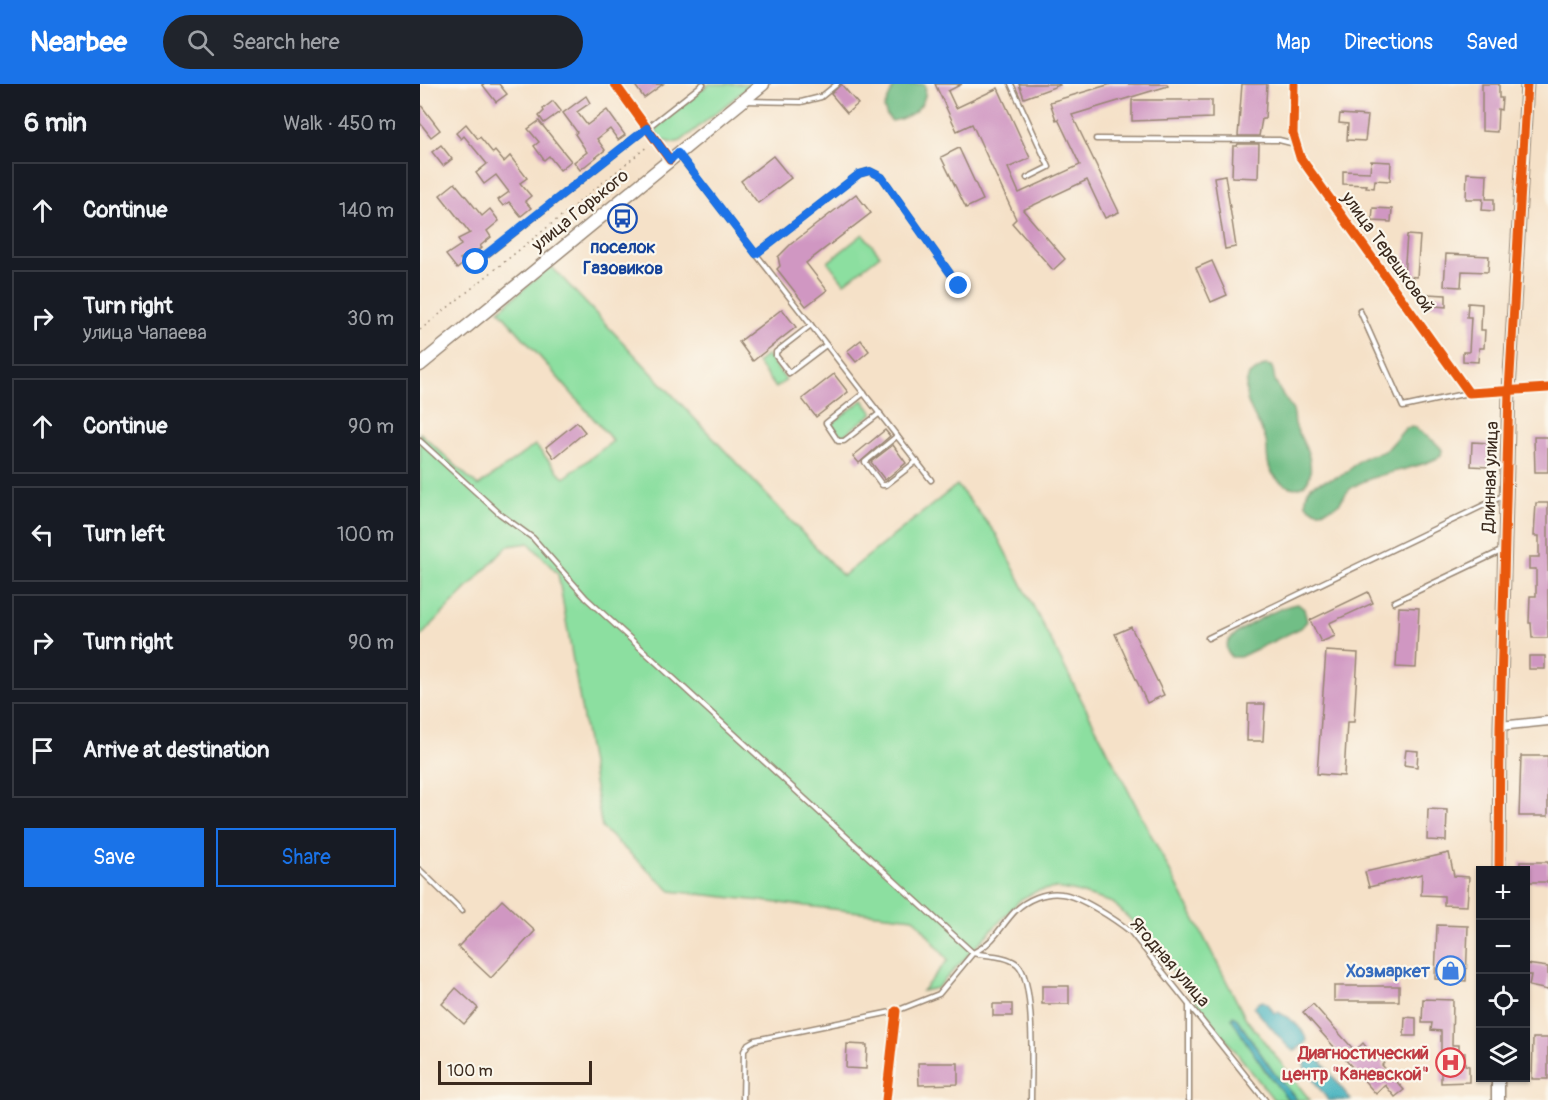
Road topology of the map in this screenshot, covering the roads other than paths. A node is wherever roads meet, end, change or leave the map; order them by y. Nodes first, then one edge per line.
1 (615, 84) edge
2 (703, 84) edge
3 (763, 84) edge
4 (837, 84) edge
5 (1011, 84) edge
6 (1294, 84) edge
7 (1527, 84) edge
8 (742, 101) junction
9 (647, 128) junction
10 (1095, 139) dead end
11 (1295, 144) junction
12 (674, 157) junction
13 (1027, 178) dead end
14 (756, 254) junction
15 (476, 262) dead end
16 (959, 286) dead end
17 (1360, 311) dead end
18 (811, 325) junction
19 (826, 345) junction
20 (420, 365) edge
21 (1548, 388) edge
22 (1509, 391) junction
23 (864, 393) junction
24 (1469, 393) junction
25 (879, 413) junction
26 (897, 436) junction
27 (420, 441) edge
28 (917, 461) junction
29 (931, 480) dead end
30 (1506, 494) junction
31 (1505, 549) junction
32 (1394, 602) dead end
33 (1208, 638) dead end
34 (1548, 721) edge
35 (1500, 726) junction
36 (1499, 866) edge
37 (420, 870) edge
38 (462, 911) dead end
39 (973, 953) junction
40 (1189, 1004) junction
41 (896, 1011) junction
42 (1498, 1082) edge
43 (743, 1100) edge
44 (886, 1100) edge
45 (1031, 1100) edge
46 (1190, 1100) edge
47 (1265, 1100) edge
48 (1498, 1100) edge

1 - 9 street
2 - 9 lane
3 - 8 street, улица Горького
4 - 8 lane
5 - 13 lane
6 - 11 street, улица Терешковой
7 - 22 street, Длинная улица
8 - 12 street, улица Горького
9 - 12 street
9 - 15 lane
10 - 11 lane
11 - 24 street, улица Терешковой
12 - 14 lane
12 - 20 street, улица Горького
14 - 16 lane
14 - 18 lane
17 - 24 lane
18 - 19 lane
18 - 19 lane
19 - 23 lane
21 - 22 street
22 - 24 street
22 - 30 street, Длинная улица
23 - 25 lane
23 - 25 lane
25 - 26 lane
26 - 28 lane
26 - 28 lane
27 - 39 lane
28 - 29 lane
30 - 31 street, Длинная улица
30 - 33 lane
31 - 32 lane
31 - 35 street, Длинная улица
34 - 35 street
35 - 36 street, Длинная улица
37 - 38 lane
39 - 40 lane, Ягодная улица
39 - 41 lane, Ягодная улица
39 - 45 lane
40 - 46 lane
40 - 47 lane, Ягодная улица
41 - 43 lane, Ягодная улица
41 - 44 street
42 - 48 street

